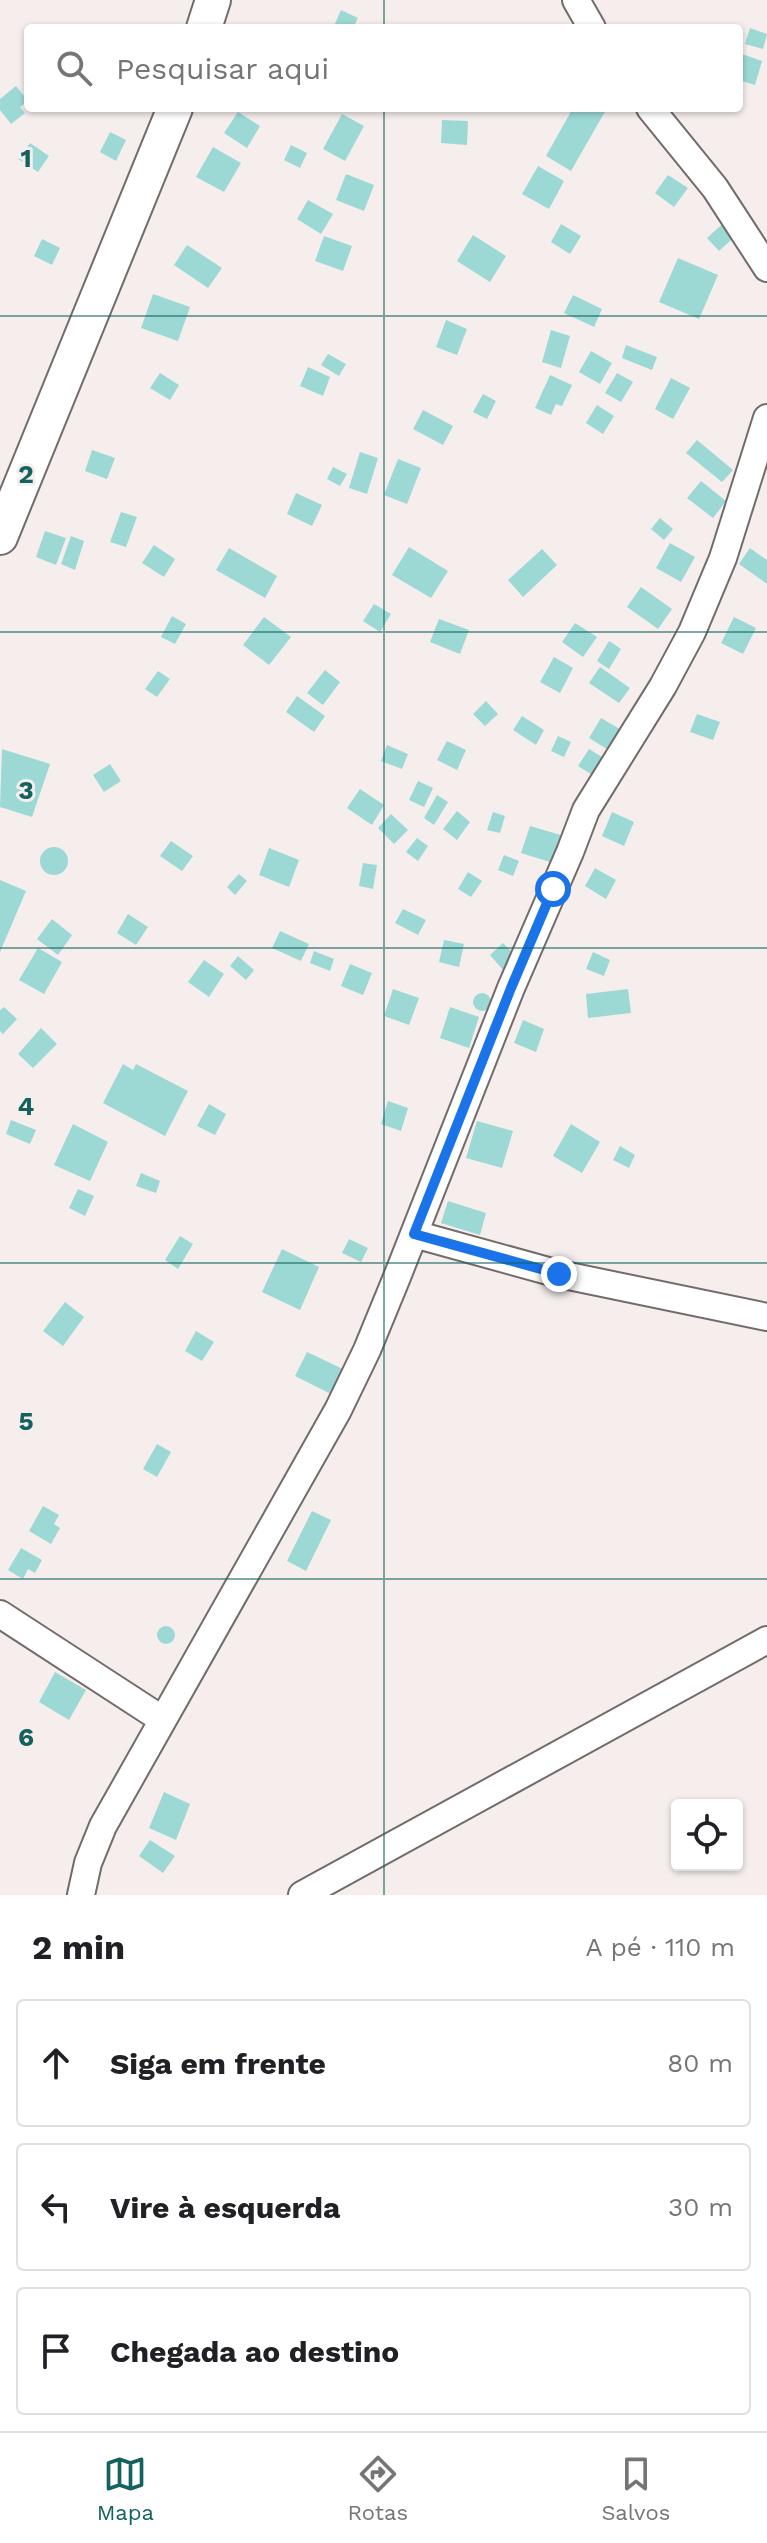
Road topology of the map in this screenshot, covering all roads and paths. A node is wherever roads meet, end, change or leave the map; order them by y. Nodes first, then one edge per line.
1 (213, 0) edge
2 (576, 0) edge
3 (205, 24) edge
4 (590, 24) edge
5 (173, 112) edge
6 (653, 112) edge
7 (767, 268) edge
8 (767, 418) edge
9 (0, 537) edge
10 (414, 1234) junction
11 (767, 1317) edge
12 (0, 1614) edge
13 (767, 1640) edge
14 (163, 1720) junction
15 (81, 1895) edge
16 (302, 1895) edge

1 - 3 street
2 - 4 street
5 - 9 street
6 - 7 street
8 - 10 street
10 - 11 street
10 - 14 street
12 - 14 street
13 - 16 street
14 - 15 street

